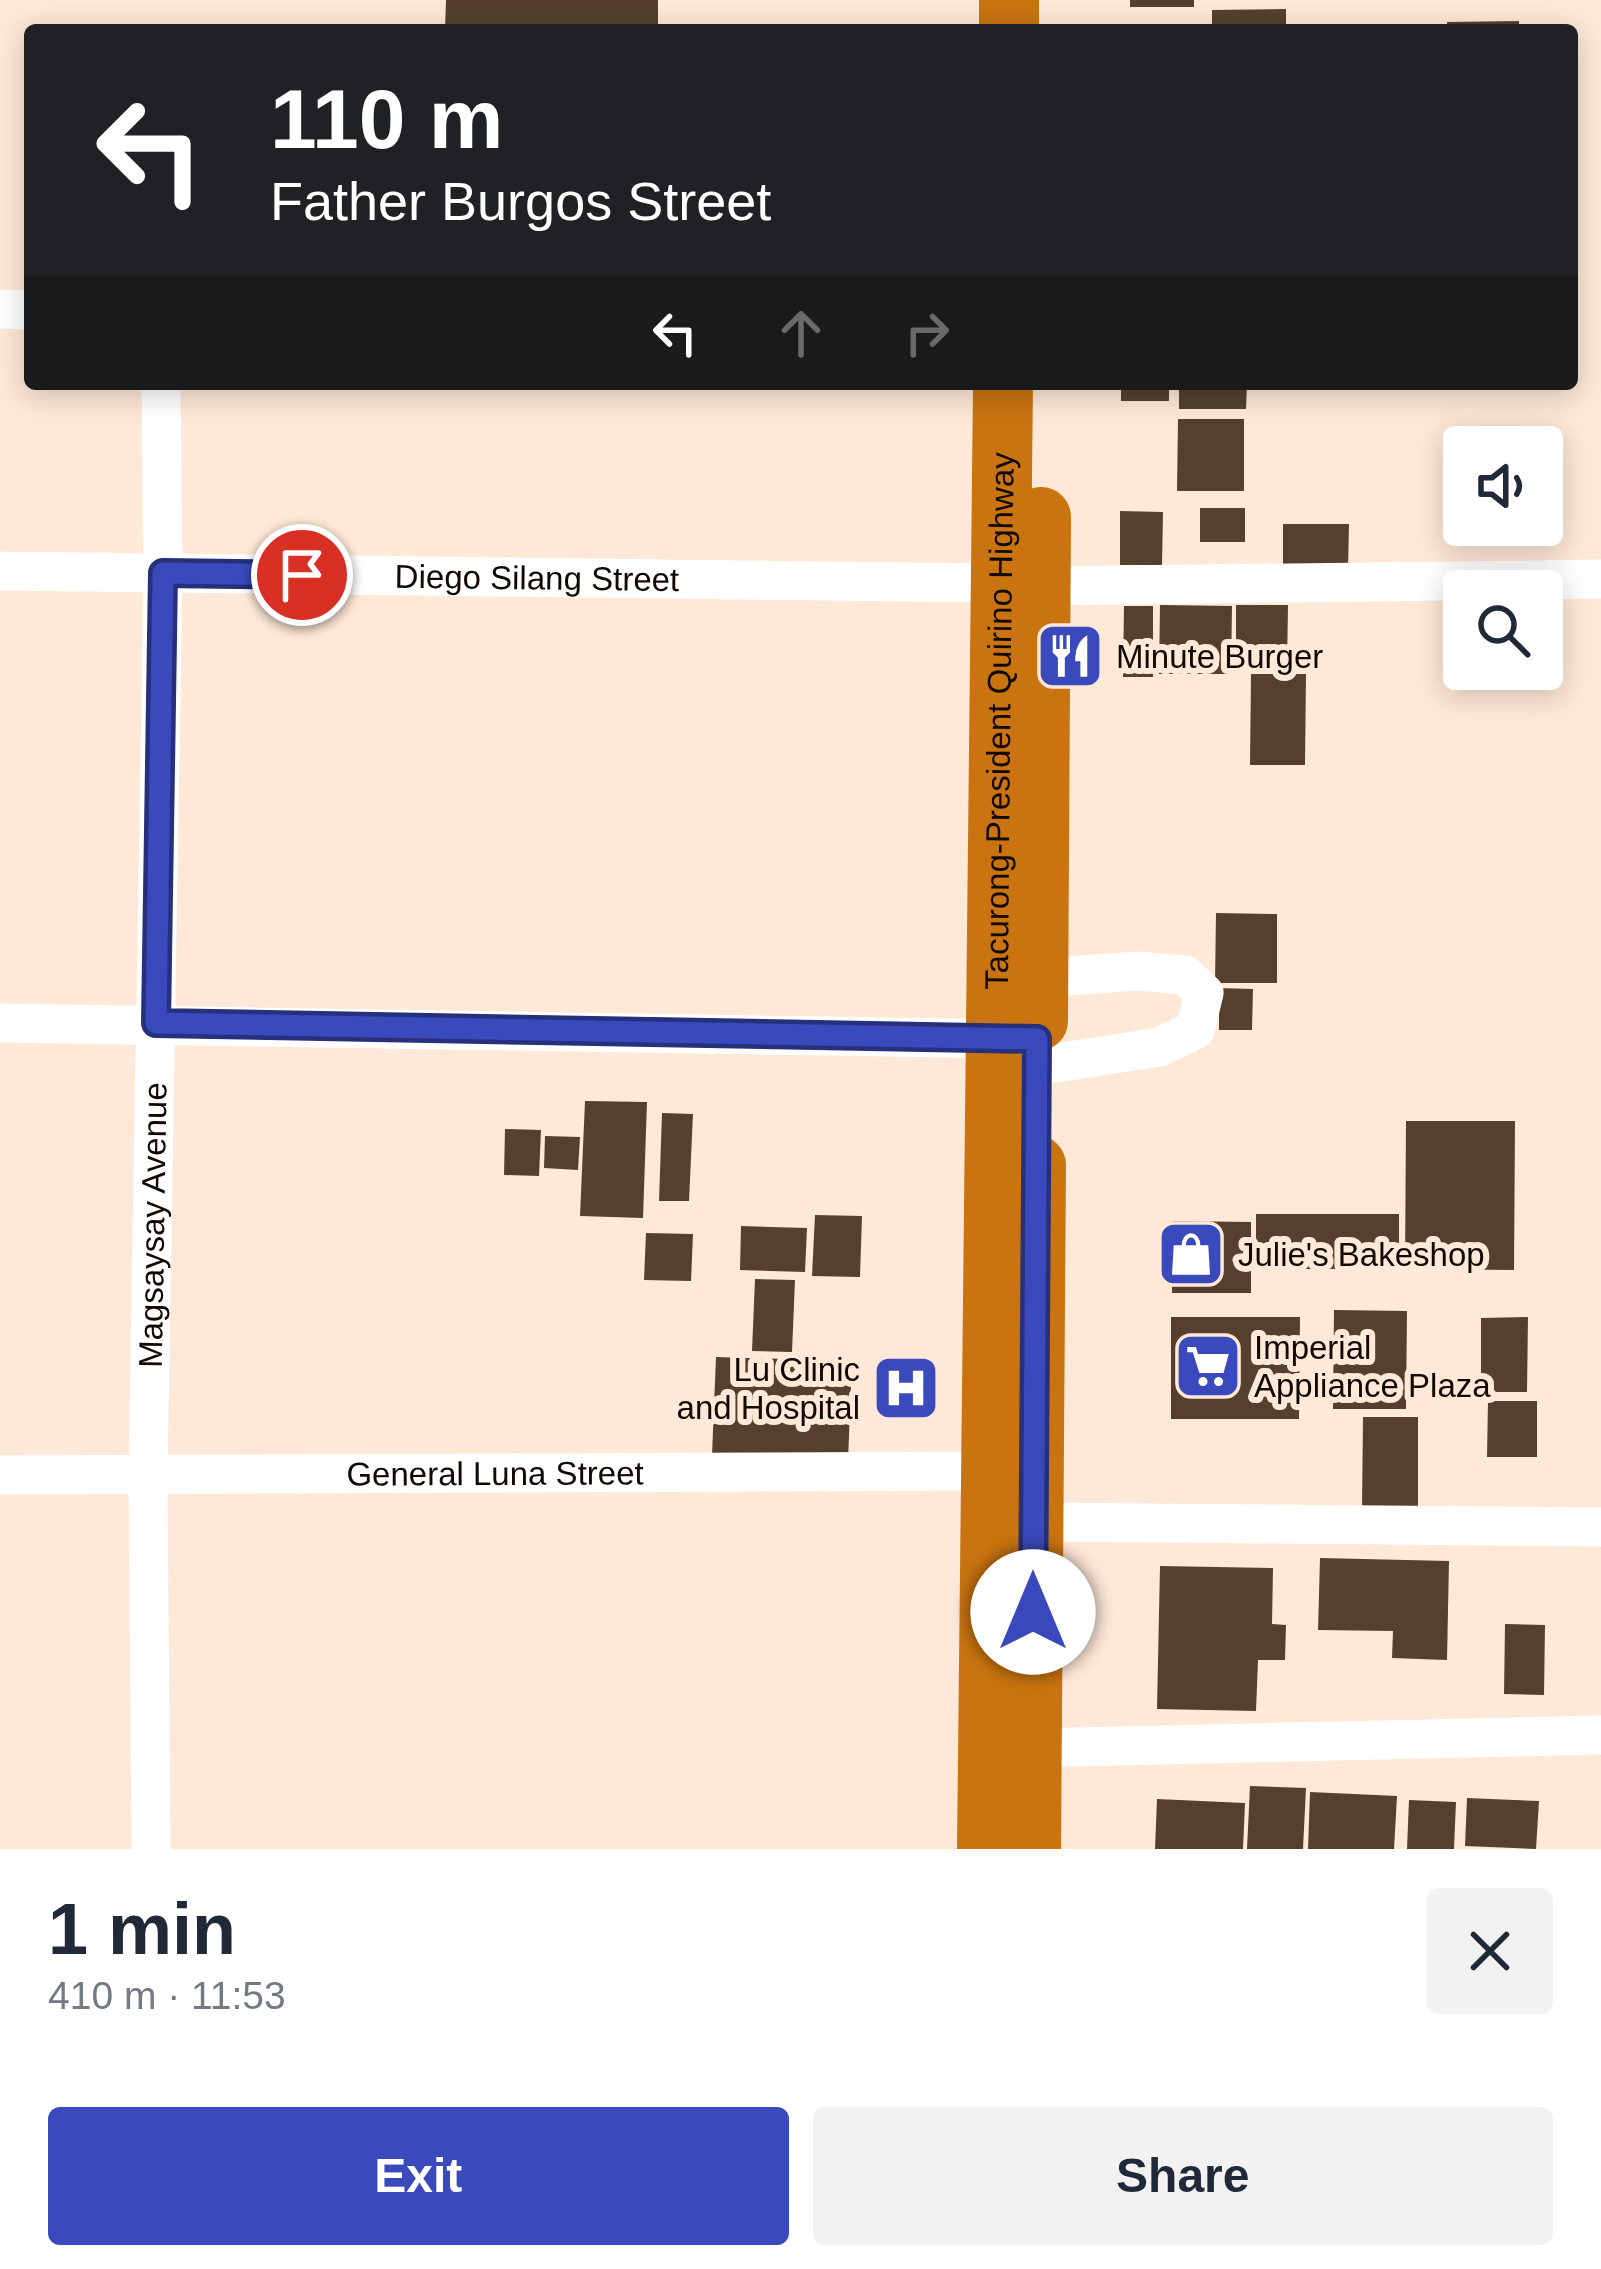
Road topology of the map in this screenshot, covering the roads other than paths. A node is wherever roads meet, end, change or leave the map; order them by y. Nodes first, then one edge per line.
1 (160, 390) edge
2 (1004, 390) edge
3 (1041, 390) edge
4 (0, 571) edge
5 (163, 573) junction
6 (1601, 579) edge
7 (1020, 585) junction
8 (1038, 978) junction
9 (0, 1023) edge
10 (156, 1023) junction
11 (1024, 1048) junction
12 (990, 1471) junction
13 (0, 1475) edge
14 (148, 1477) junction
15 (1034, 1522) junction
16 (1601, 1527) edge
17 (1601, 1735) edge
18 (1032, 1748) junction
19 (151, 1849) edge
20 (987, 1849) edge
21 (1031, 1849) edge

1 - 5 street, Magsaysay Avenue
2 - 7 highway, Tacurong-President Quirino Highway
3 - 7 highway, Tacurong-President Quirino Highway
4 - 5 street, Diego Silang Street
5 - 7 street, Diego Silang Street
5 - 10 street, Magsaysay Avenue
6 - 7 street, Diego Silang Street
7 - 8 highway, Tacurong-President Quirino Highway
7 - 11 highway, Tacurong-President Quirino Highway
8 - 11 highway, Tacurong-President Quirino Highway
8 - 11 street
9 - 10 street
10 - 11 street
10 - 14 street, Magsaysay Avenue
11 - 12 highway, Tacurong-President Quirino Highway
11 - 15 highway, Tacurong-President Quirino Highway
12 - 14 street, General Luna Street
12 - 20 highway, Tacurong-President Quirino Highway
13 - 14 street, General Luna Street
14 - 19 street, Magsaysay Avenue
15 - 16 street
15 - 18 highway, Tacurong-President Quirino Highway
17 - 18 street
18 - 21 highway, Tacurong-President Quirino Highway

